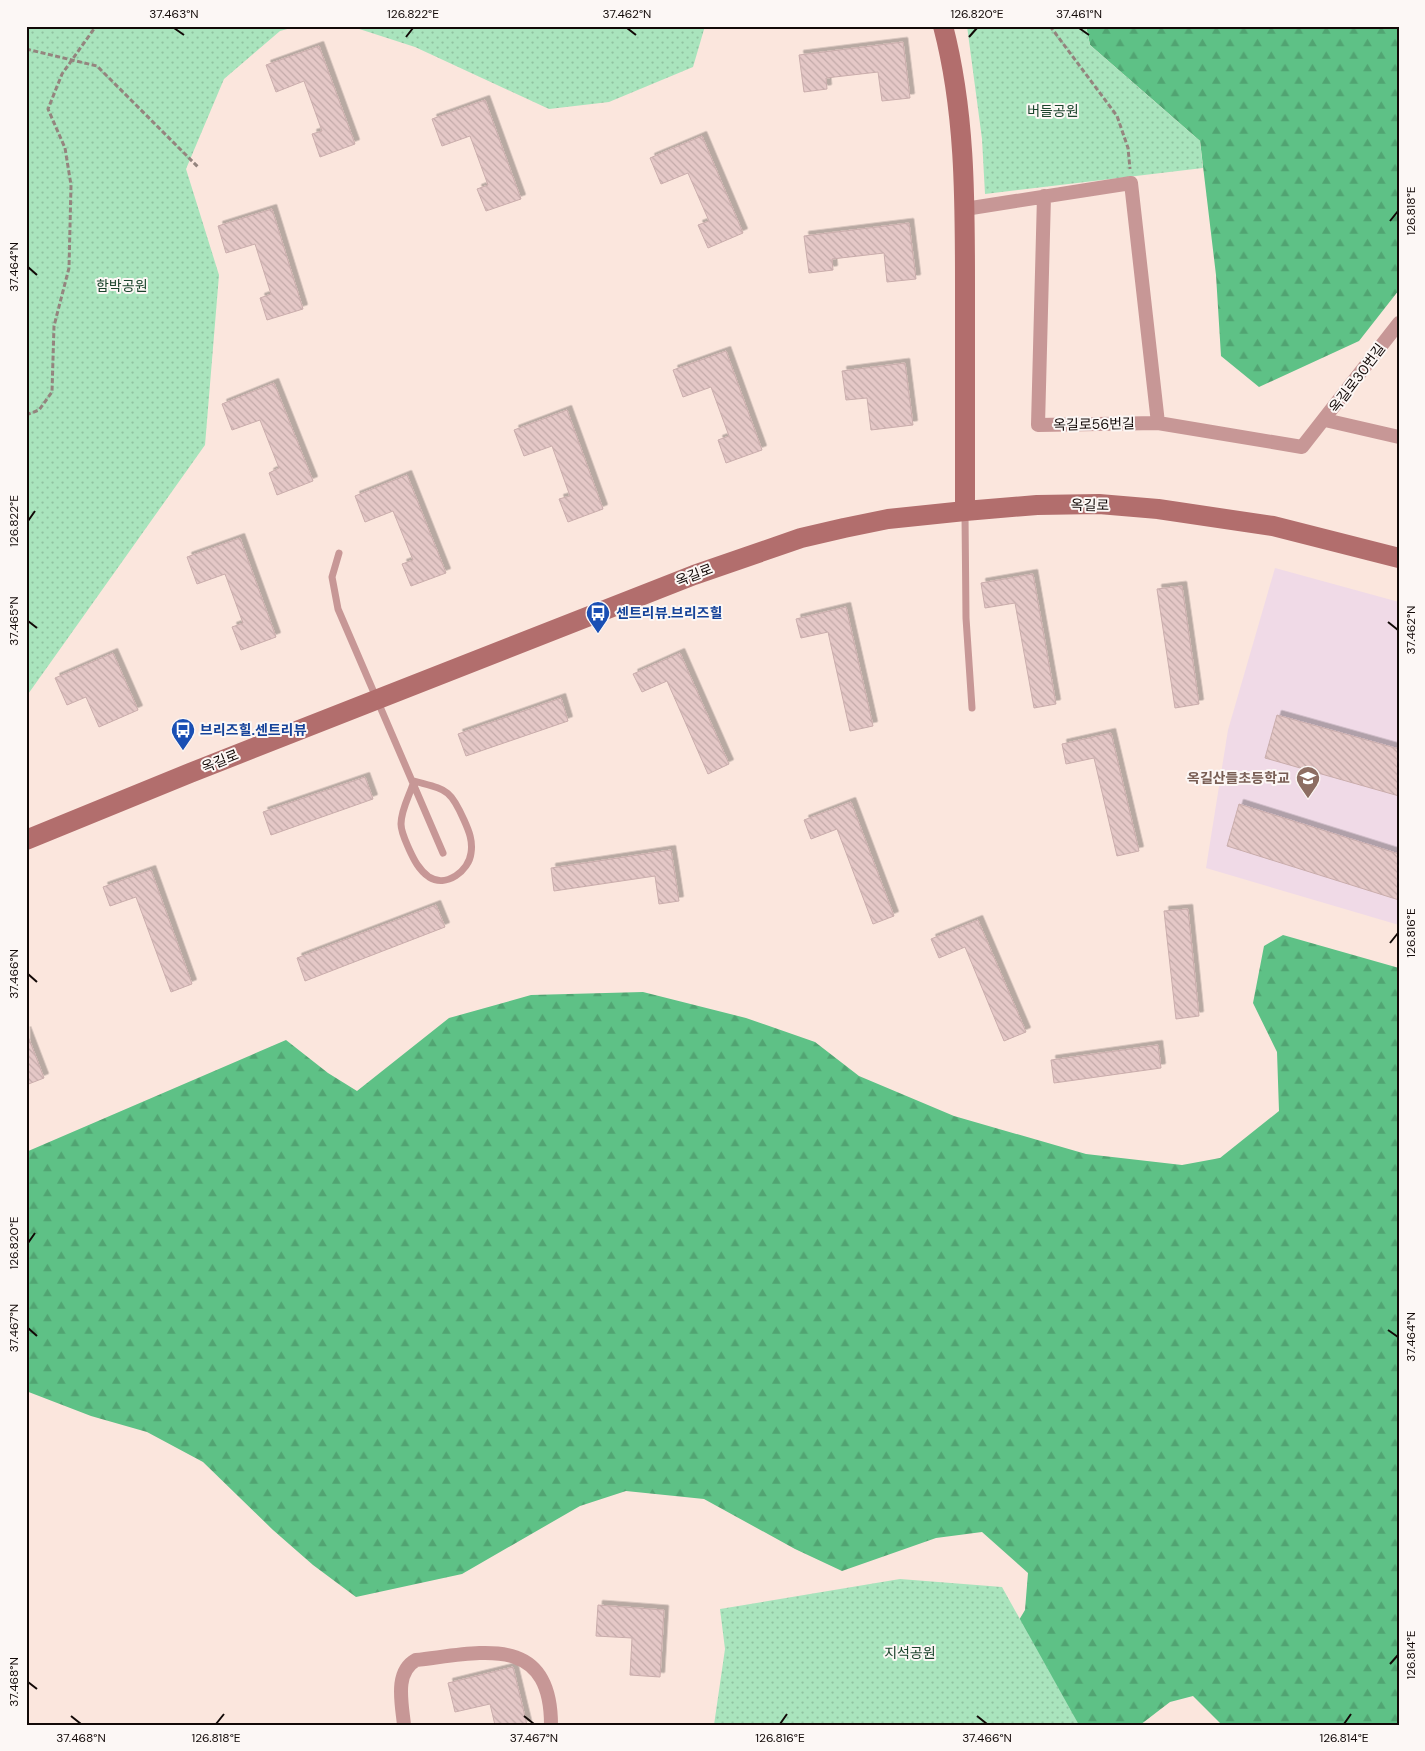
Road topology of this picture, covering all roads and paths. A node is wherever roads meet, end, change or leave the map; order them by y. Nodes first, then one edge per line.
1 (96, 26) edge
2 (943, 26) edge
3 (1050, 26) edge
4 (26, 49) edge
5 (198, 168) dead end
6 (1131, 183) junction
7 (1044, 196) junction
8 (965, 209) junction
9 (1399, 323) edge
10 (26, 415) edge
11 (1325, 420) junction
12 (1158, 423) junction
13 (1399, 437) edge
14 (965, 511) junction
15 (339, 553) dead end
16 (1399, 558) edge
17 (378, 699) junction
18 (972, 708) dead end
19 (414, 781) junction
20 (26, 840) edge
21 (443, 853) dead end
22 (404, 1725) edge
23 (551, 1725) edge

1 - 10 path
2 - 8 street
3 - 6 path
4 - 5 path
6 - 7 street
6 - 12 street
7 - 8 street
7 - 12 street, 옥길로56번길
8 - 14 street
9 - 11 street, 옥길로30번길
11 - 12 street
11 - 13 street, 옥길로30번길
14 - 16 street, 옥길로
14 - 17 street, 옥길로
14 - 18 lane
15 - 17 lane
17 - 19 lane
17 - 20 street, 옥길로
19 - 19 lane
19 - 21 lane
22 - 23 street

